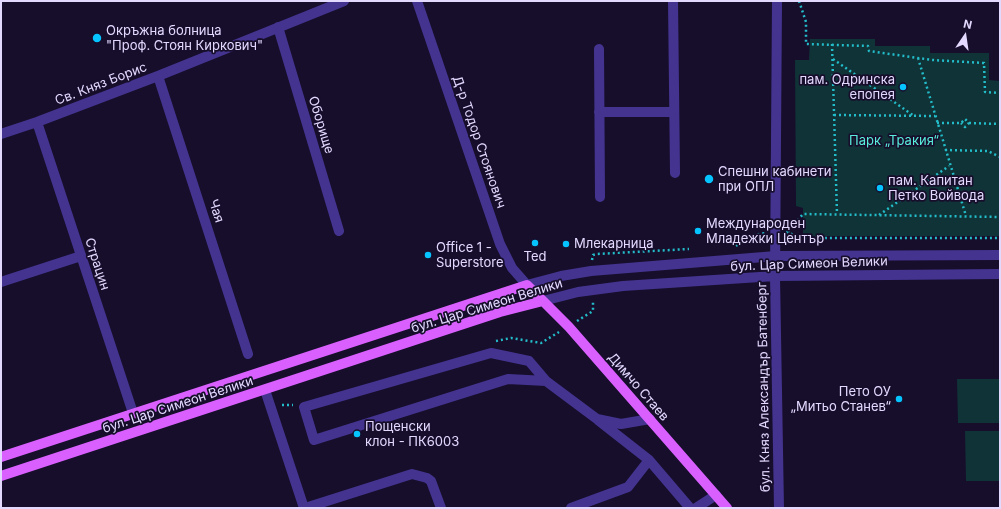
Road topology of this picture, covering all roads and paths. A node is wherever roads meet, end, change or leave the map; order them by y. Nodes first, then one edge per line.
1 (344, 1) edge
2 (417, 1) edge
3 (673, 1) edge
4 (777, 1) edge
5 (799, 1) edge
6 (278, 27) junction
7 (832, 44) junction
8 (599, 49) dead end
9 (918, 58) junction
10 (832, 59) junction
11 (158, 76) junction
12 (1000, 93) edge
13 (599, 112) junction
14 (674, 112) junction
15 (834, 115) junction
16 (914, 116) junction
17 (935, 116) junction
18 (37, 122) junction
19 (937, 123) junction
20 (961, 123) junction
21 (969, 123) junction
22 (1000, 124) edge
23 (1, 134) edge
24 (945, 150) junction
25 (1000, 157) edge
26 (949, 166) junction
27 (675, 173) dead end
28 (600, 197) dead end
29 (836, 214) junction
30 (879, 215) junction
31 (966, 217) junction
32 (1000, 217) edge
33 (339, 231) dead end
34 (776, 232) junction
35 (788, 232) junction
36 (1000, 238) edge
37 (732, 248) dead end
38 (692, 249) dead end
39 (1000, 255) edge
40 (81, 256) junction
41 (776, 256) junction
42 (591, 271) junction
43 (1000, 274) edge
44 (776, 276) junction
45 (1, 282) edge
46 (527, 285) junction
47 (592, 291) junction
48 (543, 301) junction
49 (569, 326) junction
50 (495, 342) dead end
51 (248, 354) dead end
52 (546, 381) junction
53 (265, 390) junction
54 (269, 404) junction
55 (298, 404) dead end
56 (133, 413) junction
57 (597, 419) junction
58 (650, 419) junction
59 (1, 457) edge
60 (650, 460) junction
61 (1, 476) edge
62 (716, 495) junction
63 (304, 508) edge
64 (441, 508) edge
65 (571, 508) edge
66 (690, 508) edge
67 (696, 508) edge
68 (727, 508) edge
69 (779, 508) edge

1 - 6 street, Св. Княз Борис
2 - 46 street, Д-р Тодор Стоянович
3 - 14 street
4 - 34 street, бул. Княз Александър Батенберг
5 - 7 path
6 - 11 street, Св. Княз Борис
6 - 33 street, Оборище
7 - 9 path
7 - 10 path
8 - 13 street
9 - 12 path
9 - 17 path
10 - 15 path
10 - 16 path
11 - 18 street, Св. Княз Борис
11 - 51 street, Чая
13 - 14 street
13 - 28 street
14 - 27 street
15 - 16 path
15 - 29 path
16 - 17 path
17 - 19 path
18 - 23 street, Св. Княз Борис
18 - 40 street, Страцин
19 - 20 path
19 - 24 path
20 - 21 path
20 - 21 path
21 - 22 path
24 - 25 path
24 - 26 path
26 - 30 path
26 - 31 path
29 - 30 path
29 - 35 path
30 - 31 path
31 - 32 path
34 - 35 path
34 - 37 path
34 - 41 street, бул. Княз Александър Батенберг
35 - 36 path
38 - 42 path
39 - 41 street, бул. Цар Симеон Велики
40 - 45 street
40 - 56 street, Страцин
41 - 42 street, бул. Цар Симеон Велики
41 - 44 street, бул. Княз Александър Батенберг
42 - 46 street, бул. Цар Симеон Велики
43 - 44 street, бул. Цар Симеон Велики
44 - 47 street, бул. Цар Симеон Велики
44 - 69 street, бул. Княз Александър Батенберг
46 - 48 main road, Димчо Стаев
46 - 56 main road, бул. Цар Симеон Велики
47 - 48 street, бул. Цар Симеон Велики
47 - 49 path
48 - 49 main road, Димчо Стаев
48 - 53 main road, бул. Цар Симеон Велики
49 - 50 path
49 - 58 main road, Димчо Стаев
52 - 52 street
52 - 57 street
53 - 54 street
53 - 61 main road, бул. Цар Симеон Велики
54 - 55 path
54 - 63 street
56 - 59 main road, бул. Цар Симеон Велики
57 - 58 street
57 - 60 street
58 - 62 main road, Димчо Стаев
60 - 65 street
60 - 66 street
62 - 67 street
62 - 68 main road, Димчо Стаев
63 - 64 street

